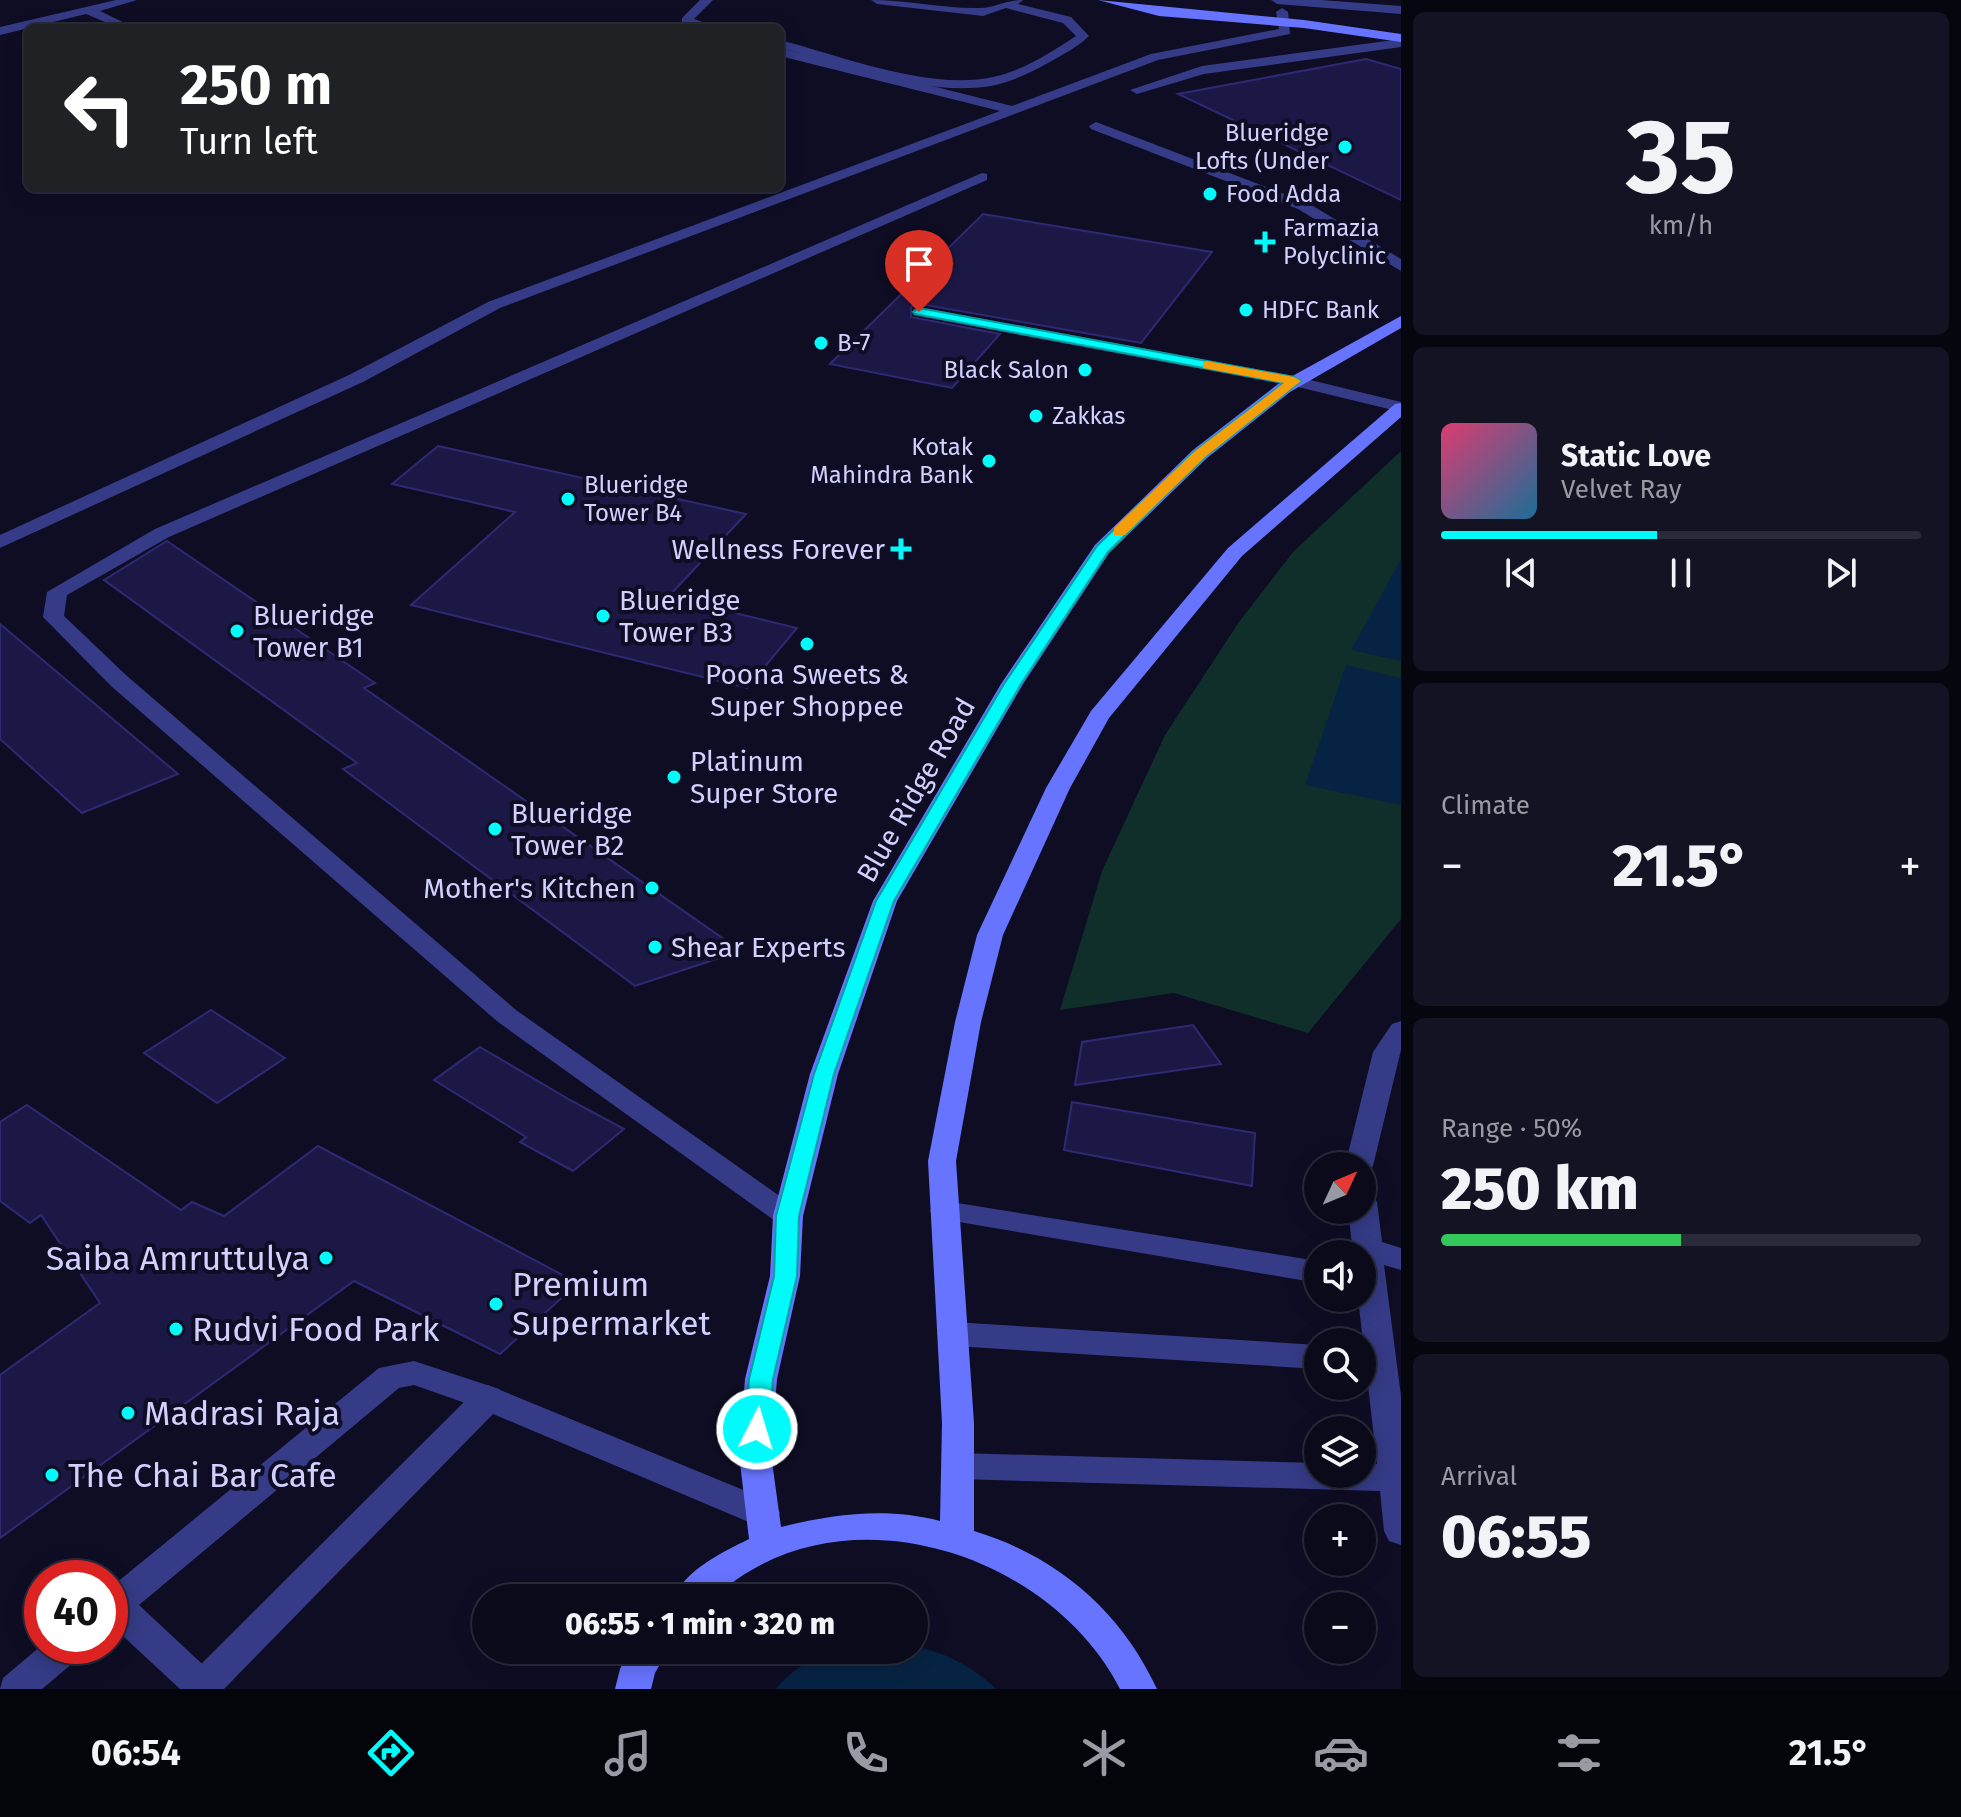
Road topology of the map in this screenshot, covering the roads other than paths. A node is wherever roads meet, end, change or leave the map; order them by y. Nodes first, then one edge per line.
1 (131, 0) edge
2 (707, 0) edge
3 (877, 0) edge
4 (1110, 1) edge
5 (1011, 2) edge
6 (87, 10) junction
7 (1401, 10) edge
8 (1282, 11) edge
9 (29, 24) edge
10 (120, 24) edge
11 (698, 24) edge
12 (24, 25) edge
13 (1401, 26) edge
14 (0, 31) edge
15 (1401, 41) edge
16 (784, 45) edge
17 (784, 53) edge
18 (1137, 90) dead end
19 (1013, 110) junction
20 (1096, 126) dead end
21 (982, 177) dead end
22 (1401, 266) edge
23 (919, 312) dead end
24 (1401, 321) edge
25 (1294, 381) junction
26 (1401, 408) edge
27 (0, 542) edge
28 (1401, 1030) edge
29 (1362, 1152) edge
30 (945, 1211) junction
31 (788, 1216) junction
32 (1376, 1251) edge
33 (1401, 1259) edge
34 (1304, 1270) edge
35 (1372, 1312) edge
36 (953, 1334) junction
37 (1304, 1356) edge
38 (1381, 1364) edge
39 (488, 1398) junction
40 (958, 1466) junction
41 (1394, 1478) junction
42 (765, 1529) junction
43 (1401, 1531) edge
44 (957, 1538) junction
45 (706, 1584) edge
46 (128, 1594) edge
47 (128, 1622) edge
48 (46, 1664) edge
49 (641, 1664) edge
50 (201, 1688) edge
51 (16, 1689) edge
52 (633, 1689) edge
53 (1139, 1689) edge

1 - 6 street
2 - 11 street
3 - 5 street
4 - 8 street
5 - 16 street
6 - 9 street
6 - 10 street
7 - 8 street
8 - 13 street
8 - 15 street
8 - 19 street
12 - 14 street
15 - 18 street
17 - 19 street
19 - 27 street
20 - 22 street
21 - 31 street
23 - 25 street
24 - 25 street, Blue Ridge Road
25 - 26 street
25 - 31 street, Blue Ridge Road
26 - 30 street
28 - 29 street
30 - 34 street
30 - 36 street
31 - 42 street, Blue Ridge Road
32 - 33 street
35 - 38 street
36 - 37 street
36 - 40 street
38 - 41 street
39 - 42 street
39 - 46 street
39 - 50 street
40 - 41 street
40 - 44 street
41 - 43 street
42 - 44 street
42 - 45 street
44 - 53 street
47 - 50 street
48 - 51 street
49 - 52 street

